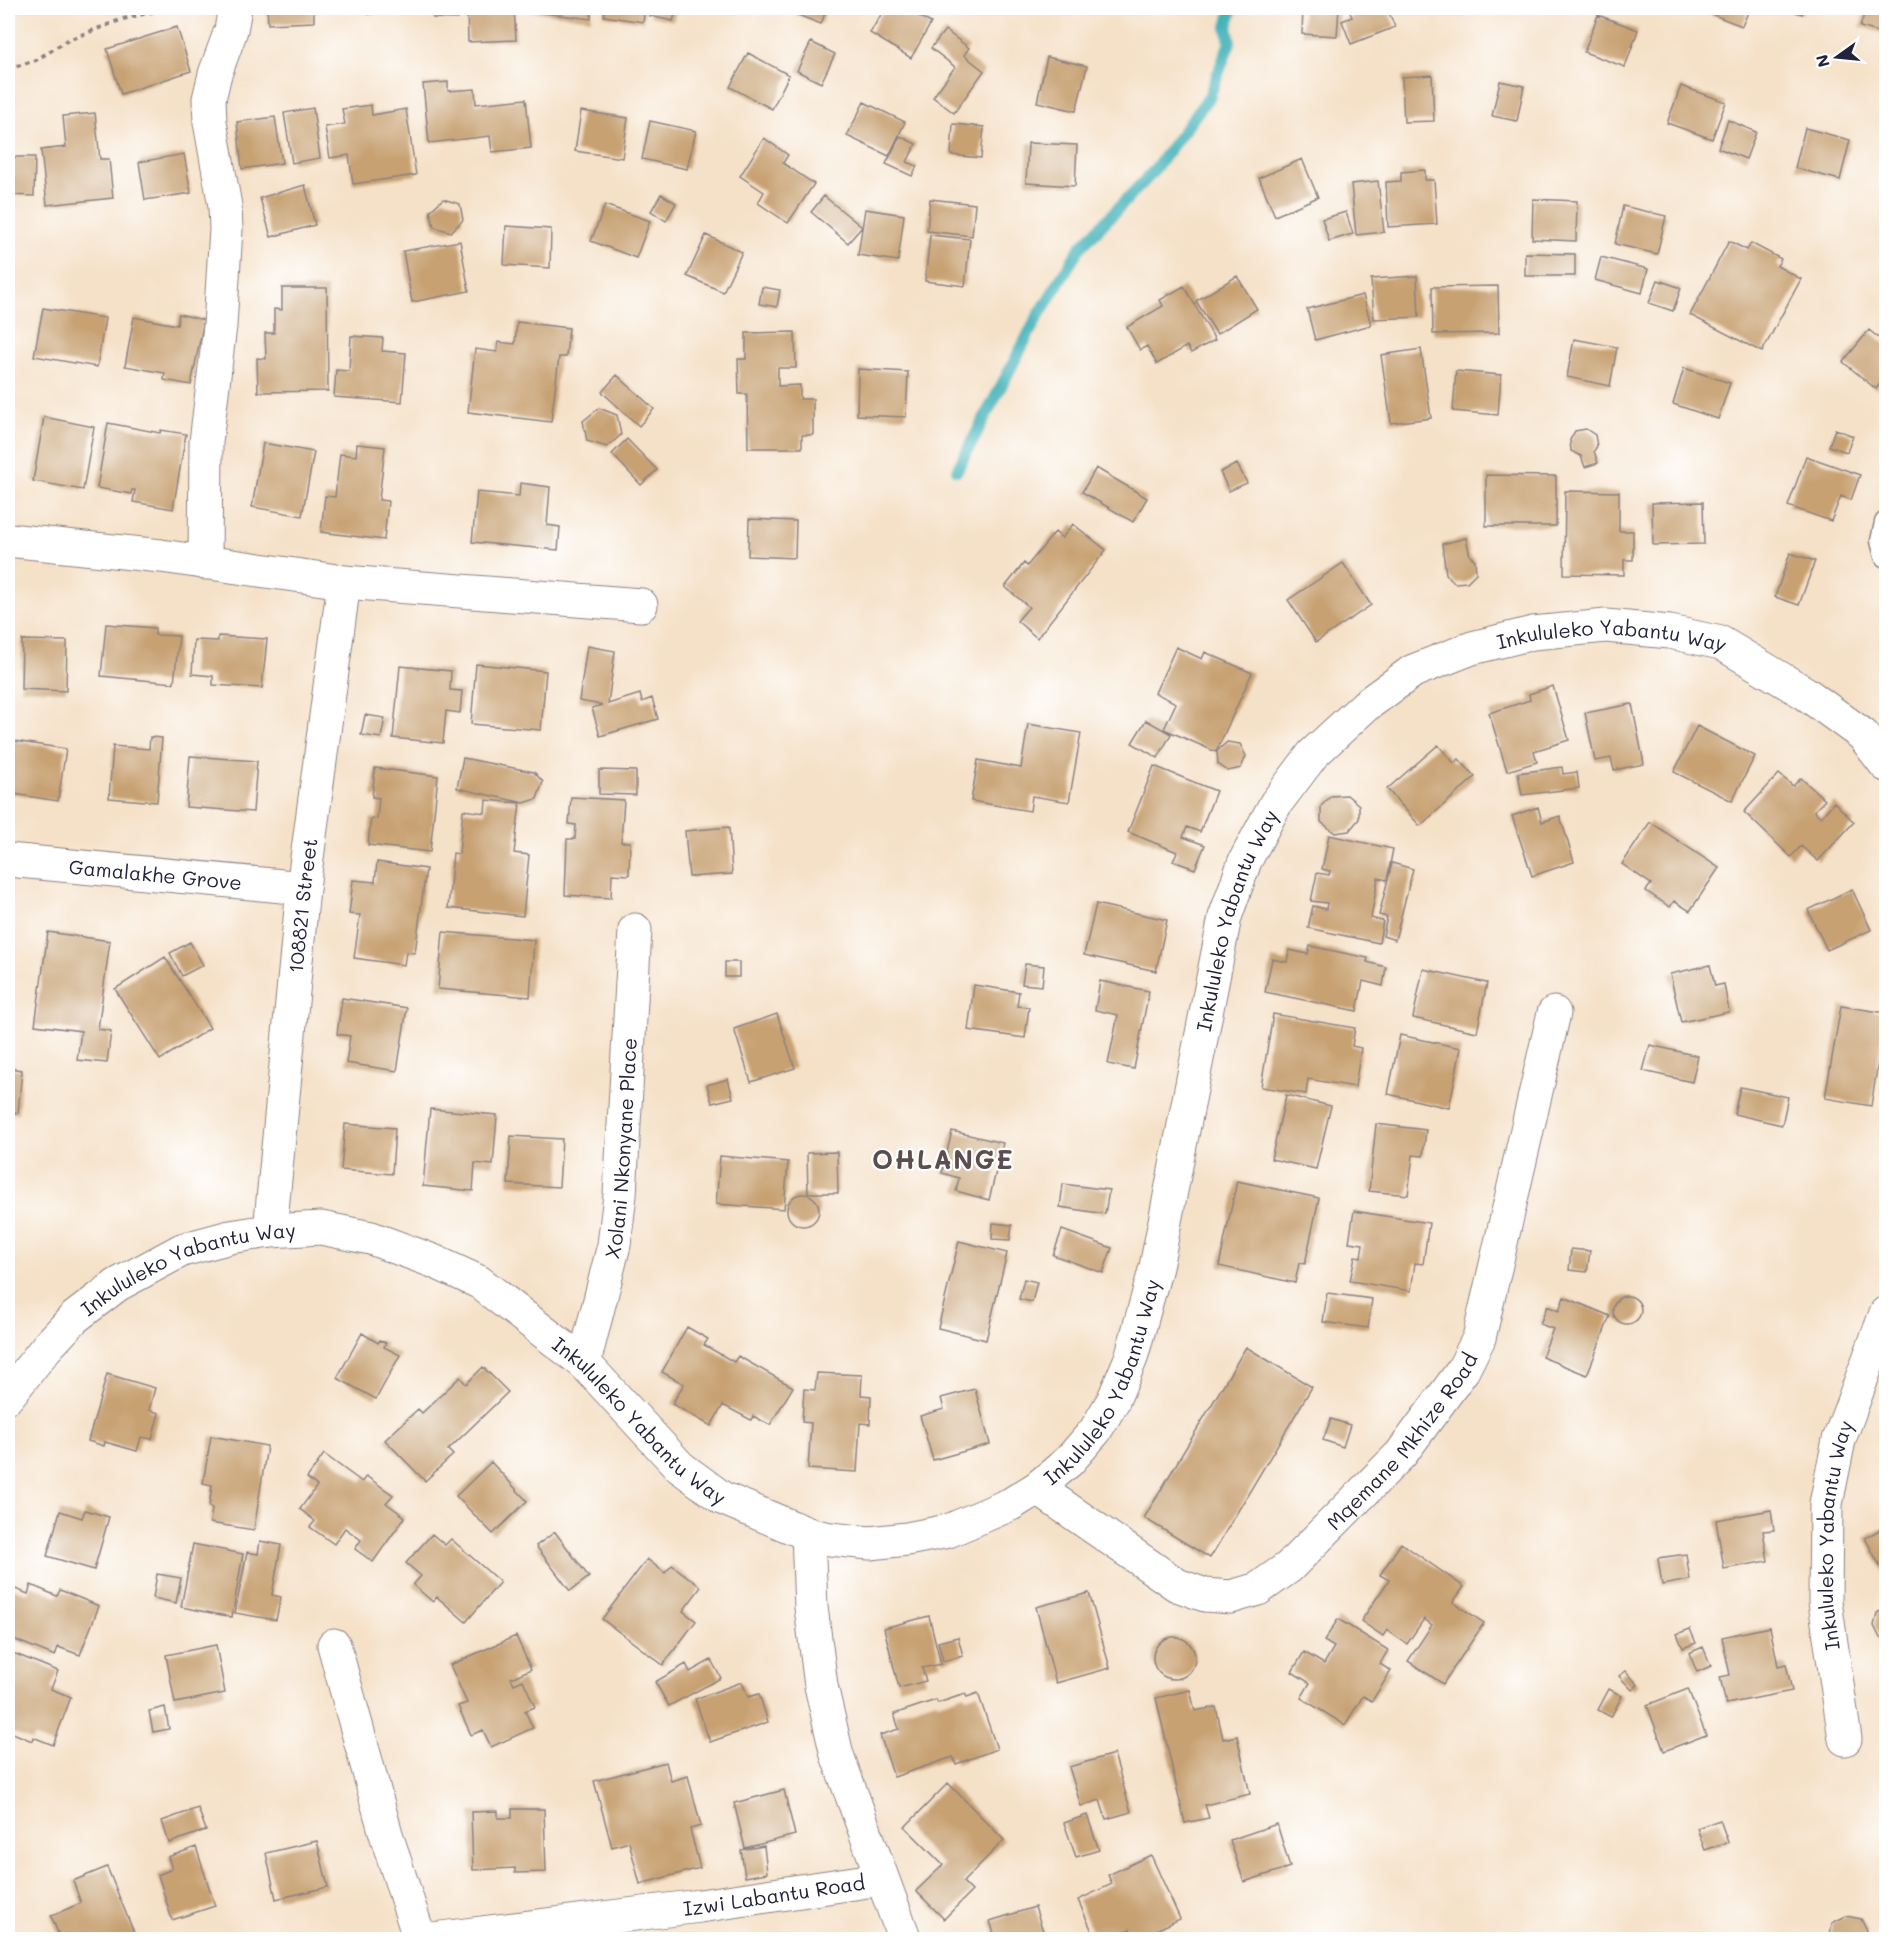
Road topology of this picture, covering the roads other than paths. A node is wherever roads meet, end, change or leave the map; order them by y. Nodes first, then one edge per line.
1 (235, 8) edge
2 (1887, 523) edge
3 (8, 540) edge
4 (1887, 556) edge
5 (205, 563) junction
6 (344, 582) junction
7 (642, 605) dead end
8 (1887, 765) edge
9 (8, 860) edge
10 (303, 888) junction
11 (635, 930) dead end
12 (1554, 1013) dead end
13 (270, 1231) junction
14 (1883, 1331) edge
15 (584, 1363) junction
16 (8, 1396) edge
17 (1037, 1488) junction
18 (808, 1534) junction
19 (334, 1645) dead end
20 (1845, 1739) dead end
21 (881, 1879) junction
22 (420, 1940) edge
23 (425, 1940) edge
24 (905, 1940) edge

1 - 5 street
2 - 4 lane
3 - 5 street
5 - 6 street
6 - 7 street
6 - 10 street, 108821 Street
8 - 17 street, Inkululeko Yabantu Way
9 - 10 street, Gamalakhe Grove
10 - 13 street, 108821 Street
11 - 15 street, Xolani Nkonyane Place
12 - 17 street, Mqemane Mkhize Road
13 - 15 street, Inkululeko Yabantu Way
13 - 16 street, Inkululeko Yabantu Way
14 - 20 street, Inkululeko Yabantu Way
15 - 18 street, Inkululeko Yabantu Way
17 - 18 street, Inkululeko Yabantu Way
18 - 21 street, Izwi Labantu Road
19 - 22 street
21 - 23 street, Izwi Labantu Road
21 - 24 street

